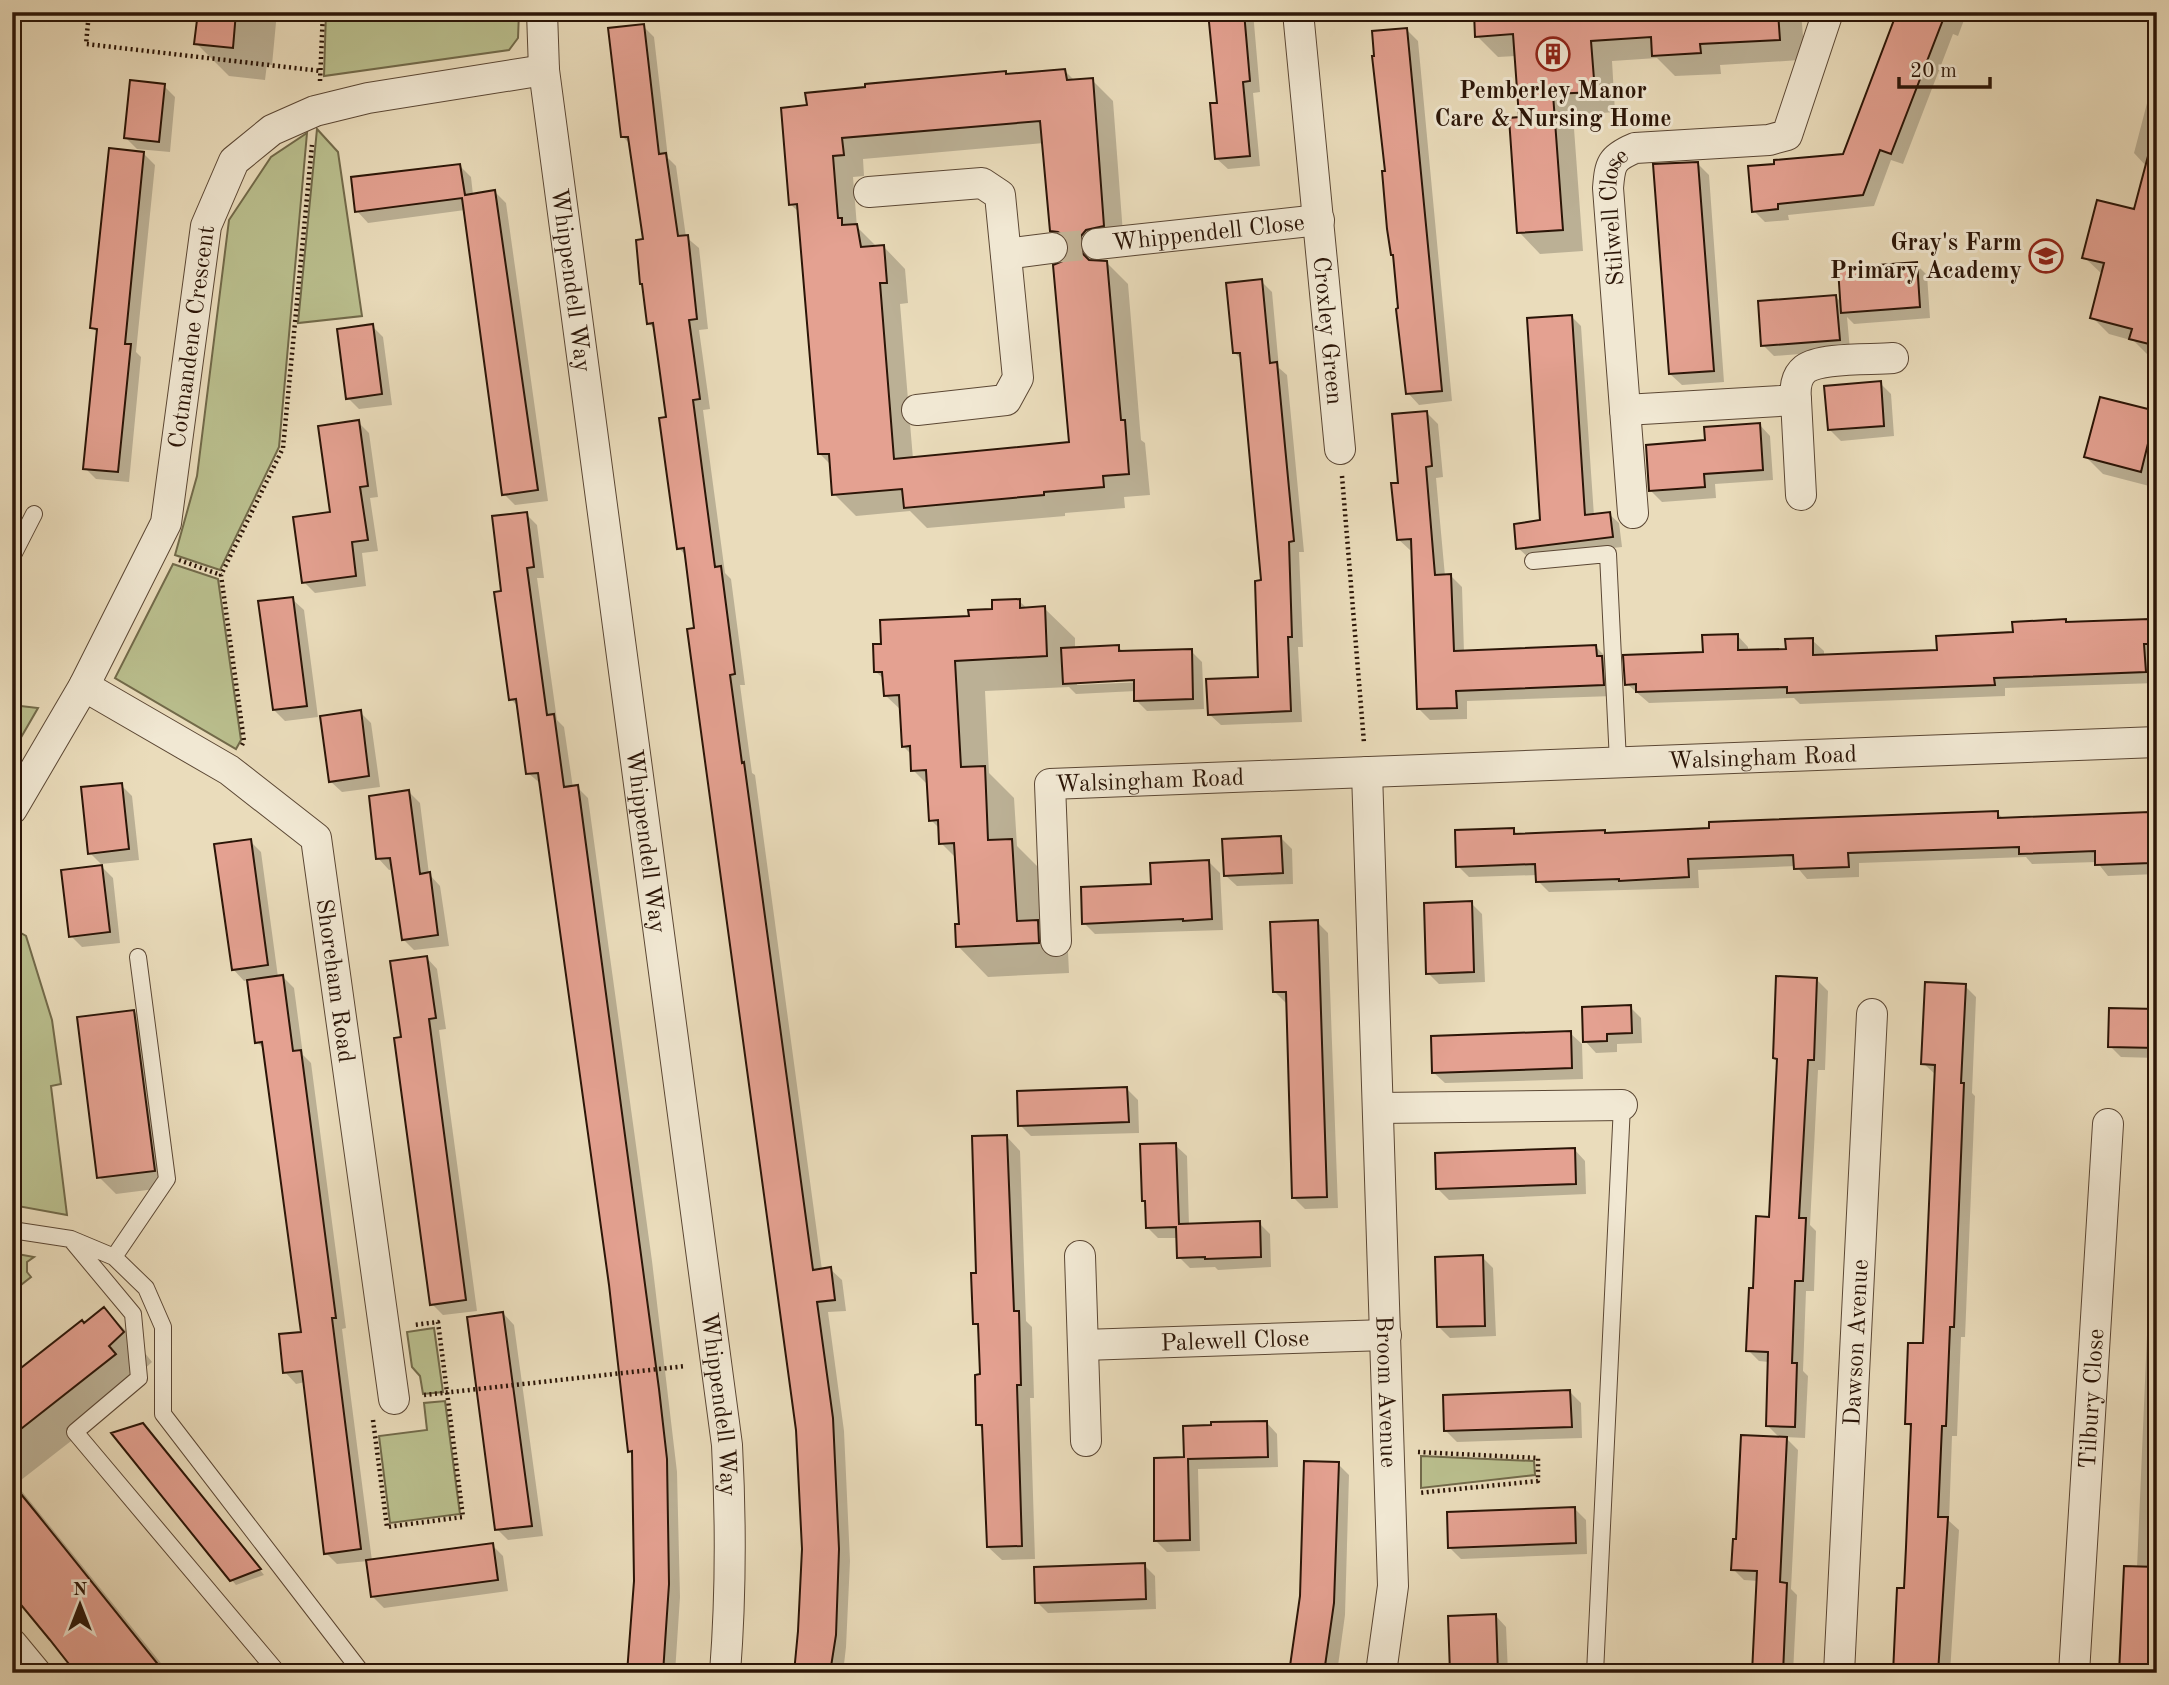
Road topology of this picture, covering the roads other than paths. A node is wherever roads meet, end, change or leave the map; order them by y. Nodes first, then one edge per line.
1 (542, 12) edge
2 (1298, 12) edge
3 (1828, 12) edge
4 (544, 70) junction
5 (869, 192) dead end
6 (1319, 220) junction
7 (1097, 244) tunnel mouth
8 (1052, 248) tunnel mouth
9 (1006, 254) junction
10 (1893, 359) dead end
11 (1796, 400) junction
12 (917, 410) dead end
13 (1625, 410) junction
14 (1340, 449) road end
15 (1801, 495) dead end
16 (1633, 513) dead end
17 (34, 514) dead end
18 (12, 557) edge
19 (1533, 561) dead end
20 (84, 686) junction
21 (2157, 742) edge
22 (1618, 762) junction
23 (1367, 772) junction
24 (12, 809) edge
25 (1056, 941) dead end
26 (138, 957) dead end
27 (1872, 1014) dead end
28 (1622, 1105) joint
29 (1378, 1108) junction
30 (2108, 1124) dead end
31 (12, 1230) edge
32 (71, 1239) junction
33 (1080, 1256) dead end
34 (114, 1257) junction
35 (1386, 1335) junction
36 (1083, 1345) junction
37 (394, 1399) road end
38 (1086, 1441) dead end
39 (12, 1644) edge
40 (36, 1673) edge
41 (278, 1673) edge
42 (362, 1673) edge
43 (725, 1673) edge
44 (1381, 1673) edge
45 (1595, 1673) edge
46 (1839, 1673) edge
47 (2074, 1673) edge

1 - 4 street, Whippendell Way
2 - 6 street, Croxley Green
3 - 13 street, Stilwell Close
4 - 20 street, Cotmandene Crescent
4 - 43 street, Whippendell Way
5 - 9 street
6 - 7 street, Whippendell Close
6 - 14 street, Croxley Green
8 - 9 street
9 - 12 street
10 - 11 street
11 - 13 street
11 - 15 street
13 - 16 street, Stilwell Close
17 - 18 lane
19 - 22 lane
20 - 24 street, Cotmandene Crescent
20 - 37 street, Shoreham Road
21 - 22 street, Walsingham Road
22 - 23 street, Walsingham Road
23 - 25 street, Walsingham Road
23 - 29 street, Broom Avenue
26 - 34 lane
27 - 46 street, Dawson Avenue
28 - 29 street
28 - 45 lane
29 - 35 street, Broom Avenue
30 - 47 street, Tilbury Close
31 - 32 lane
32 - 34 lane
32 - 41 lane
33 - 36 street
34 - 42 lane
35 - 36 street, Palewell Close
35 - 44 street, Broom Avenue
36 - 38 street
39 - 40 street

